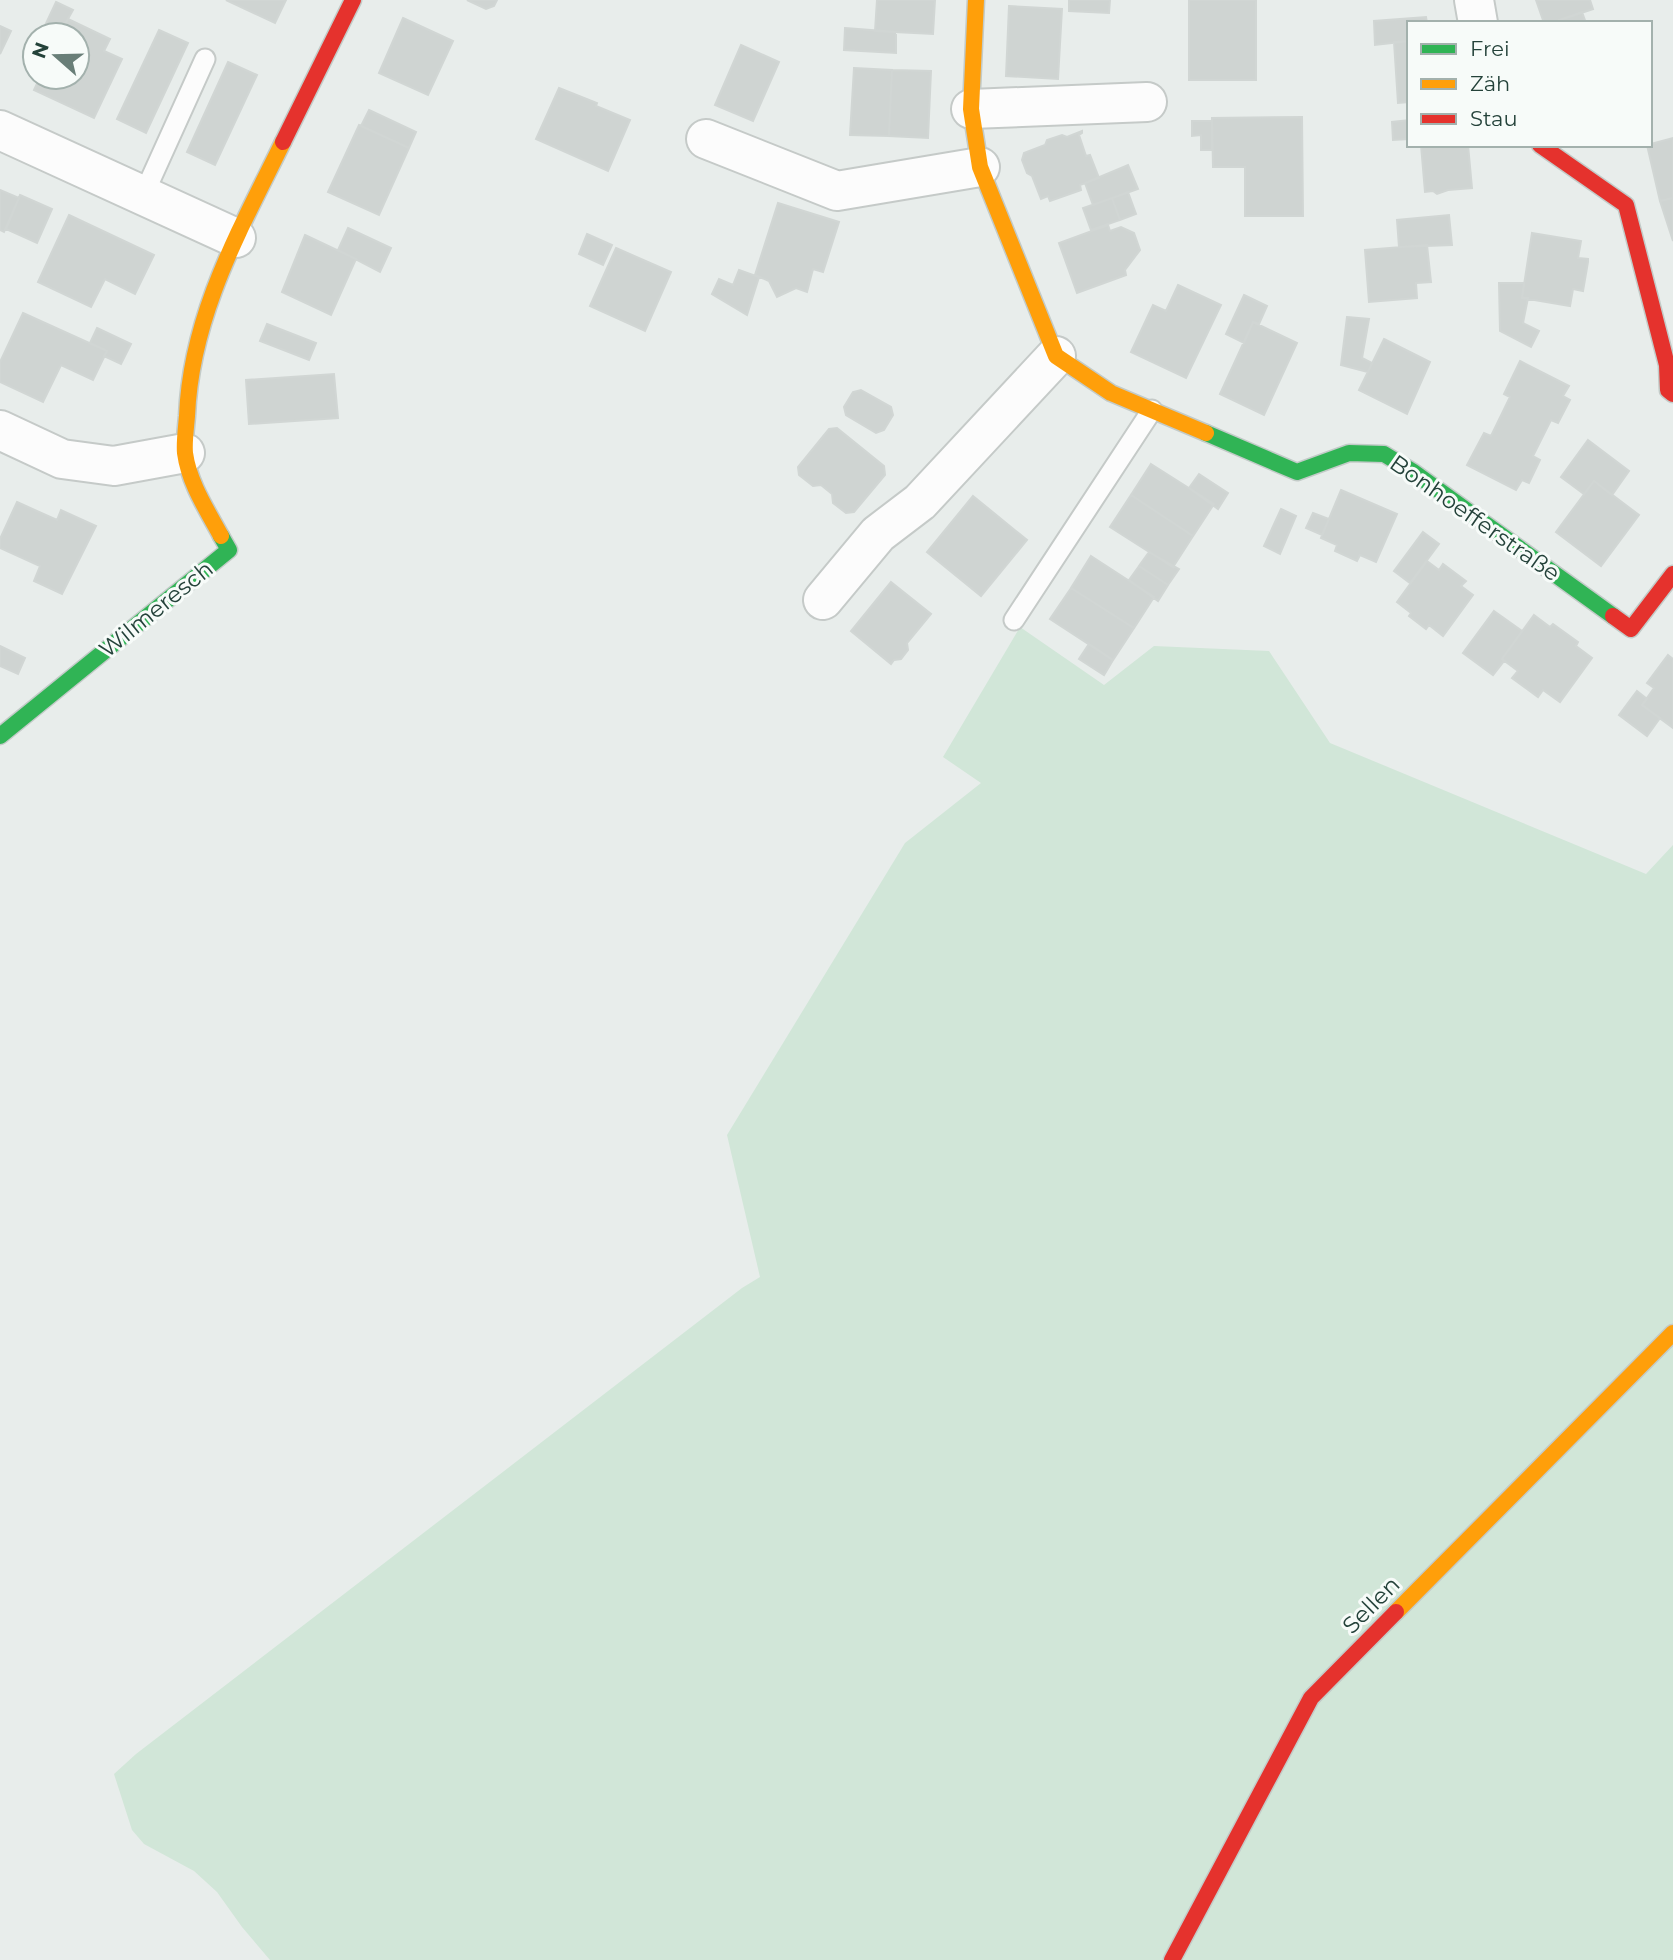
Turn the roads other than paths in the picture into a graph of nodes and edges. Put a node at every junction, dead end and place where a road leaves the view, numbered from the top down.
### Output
1 (352, 0) edge
2 (976, 0) edge
3 (1474, 0) edge
4 (1478, 21) edge
5 (205, 59) dead end
6 (1147, 102) dead end
7 (971, 109) junction
8 (0, 130) edge
9 (706, 139) dead end
10 (1543, 147) edge
11 (980, 167) junction
12 (143, 196) junction
13 (236, 238) junction
14 (1056, 356) junction
15 (1673, 394) edge
16 (1152, 410) junction
17 (0, 430) edge
18 (185, 453) junction
19 (1673, 574) edge
20 (823, 600) dead end
21 (1014, 620) dead end
22 (0, 736) edge
23 (1673, 1333) edge
24 (1172, 1960) edge

1 - 13 street, Wilmeresch
2 - 7 street
3 - 4 street
5 - 12 lane
6 - 7 street
7 - 11 street
8 - 12 street
9 - 11 street
10 - 15 street
11 - 14 street
12 - 13 street
13 - 18 street, Wilmeresch
14 - 16 street, Bonhoefferstraße
14 - 20 street
16 - 19 street, Bonhoefferstraße
16 - 21 lane
17 - 18 street
18 - 22 street, Wilmeresch
23 - 24 street, Sellen

